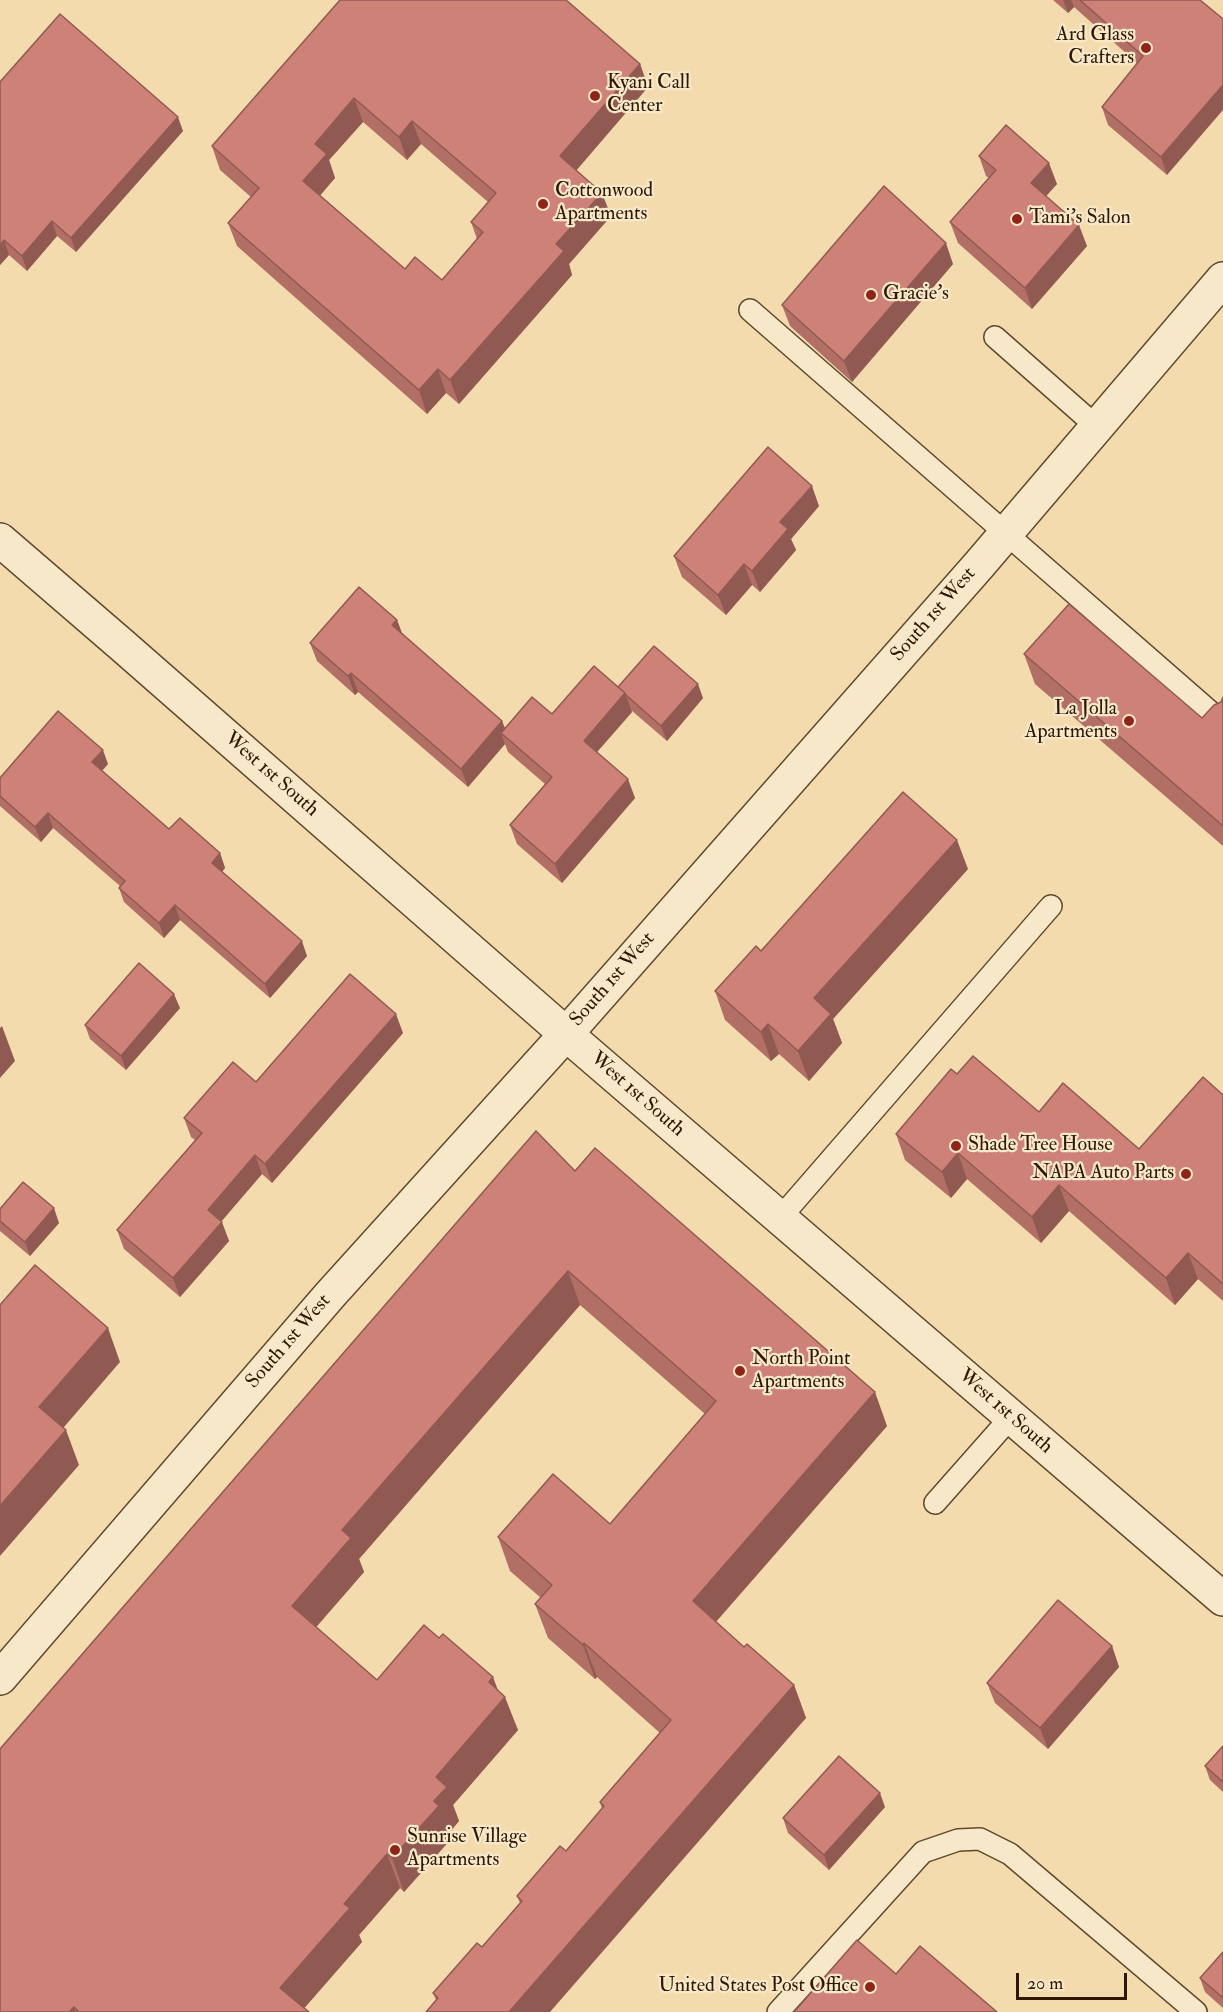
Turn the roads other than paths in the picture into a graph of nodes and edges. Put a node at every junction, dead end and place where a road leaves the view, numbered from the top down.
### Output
1 (1223, 279) edge
2 (750, 310) dead end
3 (995, 337) dead end
4 (1097, 427) junction
5 (1006, 533) junction
6 (0, 540) edge
7 (1223, 723) edge
8 (1051, 906) dead end
9 (566, 1034) junction
10 (780, 1218) junction
11 (1011, 1417) junction
12 (935, 1503) dead end
13 (1223, 1599) edge
14 (0, 1678) edge
15 (778, 2012) edge
16 (1196, 2012) edge

1 - 4 street, South 1st West
2 - 5 lane
3 - 4 lane
4 - 5 street, South 1st West
5 - 7 lane
5 - 9 street, South 1st West
6 - 9 street, West 1st South
8 - 10 lane
9 - 10 street, West 1st South
9 - 14 street, South 1st West
10 - 11 street, West 1st South
11 - 12 lane
11 - 13 street, West 1st South
15 - 16 lane

